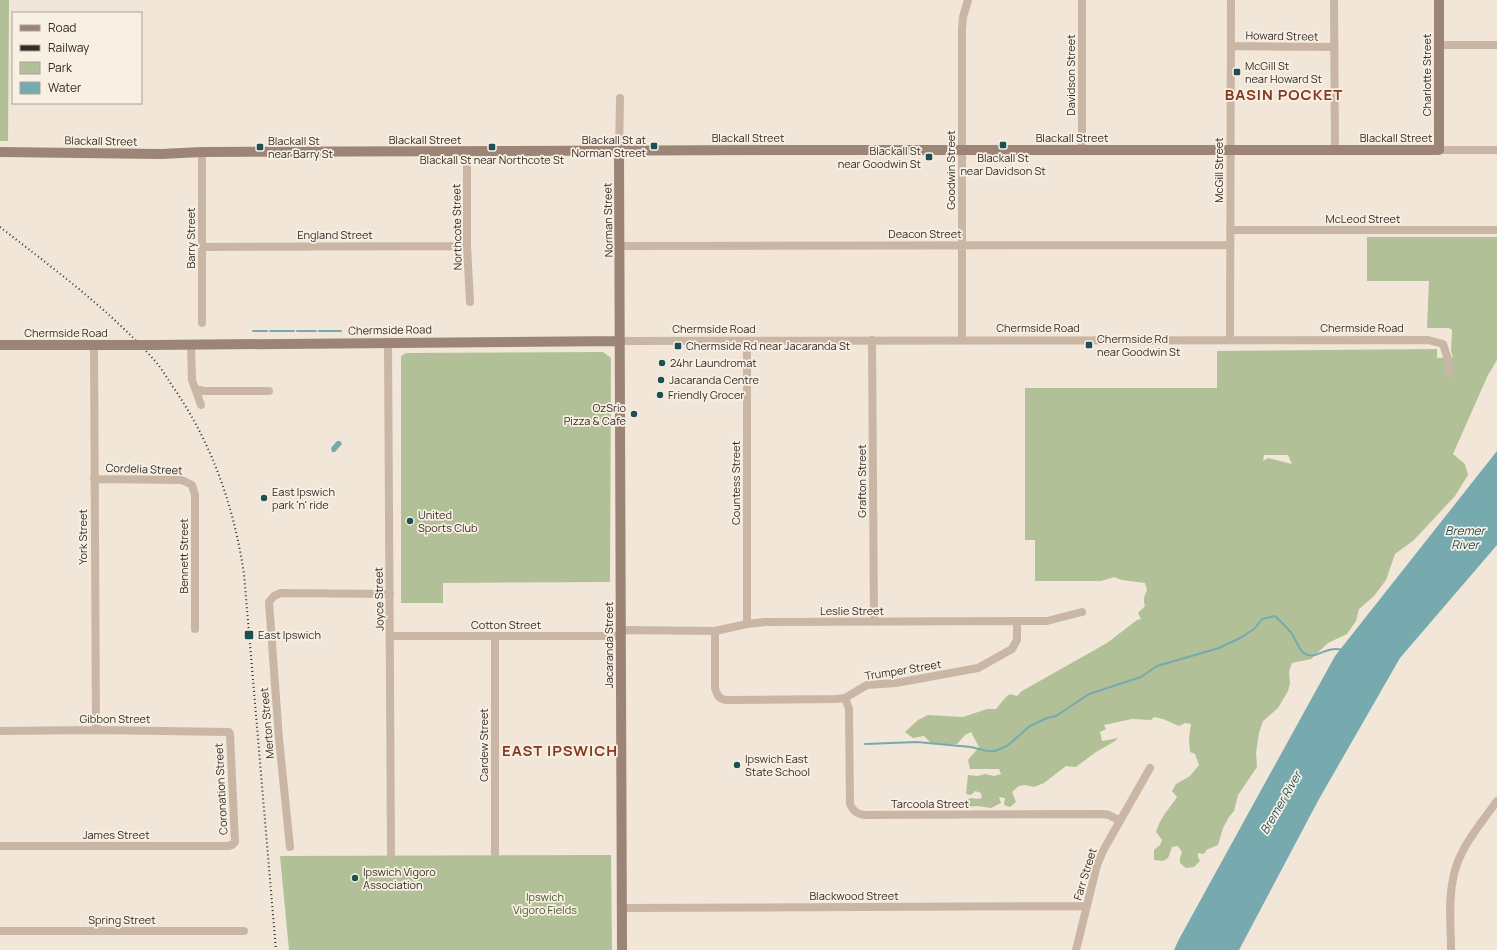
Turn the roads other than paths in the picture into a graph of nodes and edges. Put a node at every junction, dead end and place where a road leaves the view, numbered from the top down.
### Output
1 (968, 0) edge
2 (1082, 0) edge
3 (1231, 0) edge
4 (1334, 0) edge
5 (1439, 0) edge
6 (1439, 45) junction
7 (1497, 45) edge
8 (1231, 46) junction
9 (1334, 47) junction
10 (620, 98) dead end
11 (962, 150) junction
12 (1082, 150) junction
13 (1230, 150) junction
14 (1335, 150) junction
15 (1439, 150) junction
16 (1497, 150) edge
17 (619, 151) junction
18 (0, 152) edge
19 (202, 152) junction
20 (468, 152) junction
21 (1230, 230) junction
22 (1497, 230) edge
23 (961, 245) junction
24 (1230, 245) junction
25 (467, 246) junction
26 (620, 246) junction
27 (202, 247) junction
28 (470, 302) dead end
29 (202, 323) dead end
30 (872, 340) junction
31 (962, 340) junction
32 (1230, 340) junction
33 (620, 341) junction
34 (747, 341) junction
35 (388, 342) junction
36 (0, 345) edge
37 (94, 345) junction
38 (191, 345) junction
39 (1449, 374) dead end
40 (196, 389) junction
41 (269, 391) dead end
42 (201, 405) dead end
43 (94, 479) junction
44 (192, 485) joint
45 (390, 594) junction
46 (1082, 612) dead end
47 (874, 622) junction
48 (1017, 622) junction
49 (747, 624) junction
50 (195, 629) dead end
51 (715, 631) junction
52 (621, 633) junction
53 (390, 636) junction
54 (495, 636) junction
55 (845, 698) junction
56 (96, 730) junction
57 (0, 731) edge
58 (229, 732) joint
59 (1150, 768) dead end
60 (1497, 801) edge
61 (1120, 821) junction
62 (232, 845) joint
63 (0, 846) edge
64 (290, 847) dead end
65 (495, 853) dead end
66 (391, 855) dead end
67 (1087, 906) junction
68 (622, 908) junction
69 (0, 931) edge
70 (244, 931) dead end
71 (622, 950) edge
72 (1076, 950) edge
73 (1451, 950) edge

1 - 11 street, Goodwin Street
2 - 12 street, Davidson Street
3 - 8 street, McGill Street
4 - 9 street
5 - 6 street, Charlotte Street
6 - 7 street
6 - 15 street, Charlotte Street
8 - 9 street, Howard Street
8 - 13 street, McGill Street
9 - 14 street
10 - 17 street, Norman Street
11 - 12 street, Blackall Street
11 - 17 street, Blackall Street
11 - 23 street, Goodwin Street
12 - 13 street, Blackall Street
13 - 14 street, Blackall Street
13 - 21 street, McGill Street
14 - 15 street, Blackall Street
15 - 16 street, Blackall Street
17 - 20 street, Blackall Street
17 - 26 street, Norman Street
18 - 19 street, Blackall Street
19 - 20 street, Blackall Street
19 - 27 street, Barry Street
20 - 25 street, Northcote Street
21 - 22 street, McLeod Street
21 - 24 street, McGill Street
23 - 24 street, Deacon Street
23 - 26 street, Deacon Street
23 - 31 street, Goodwin Street
24 - 32 street, McGill Street
25 - 27 street, England Street
25 - 28 street, Northcote Street
26 - 33 street, Norman Street
27 - 29 street, Barry Street
30 - 31 street, Chermside Road
30 - 34 street, Chermside Road
30 - 47 street, Grafton Street
31 - 32 street, Chermside Road
32 - 39 street, Chermside Road
33 - 34 street, Chermside Road
33 - 35 street, Chermside Road
33 - 52 street, Jacaranda Street
34 - 49 street, Countess Street
35 - 38 street, Chermside Road
35 - 45 street, Joyce Street
36 - 37 street, Chermside Road
37 - 38 street, Chermside Road, bridge
37 - 43 street, York Street
38 - 40 street
40 - 41 street
40 - 42 street
43 - 44 street, Cordelia Street
43 - 56 street, York Street
44 - 50 street, Bennett Street
45 - 53 street, Joyce Street
45 - 64 street, Merton Street
46 - 48 street, Leslie Street
47 - 48 street, Leslie Street
47 - 49 street, Leslie Street
48 - 55 street, Trumper Street
49 - 51 street, Leslie Street
51 - 52 street, Leslie Street
51 - 55 street, Trumper Street
52 - 54 street, Cotton Street
52 - 68 street, Jacaranda Street
53 - 54 street, Cotton Street
53 - 66 street, Joyce Street
54 - 65 street, Cardew Street
55 - 61 street, Tarcoola Street
56 - 57 street, Gibbon Street
56 - 58 street, Gibbon Street
58 - 62 street, Coronation Street
59 - 61 street, Farr Street
60 - 73 street
61 - 67 street, Farr Street
62 - 63 street, James Street
67 - 68 street, Blackwood Street
67 - 72 street, Farr Street
68 - 71 street, Jacaranda Street
69 - 70 street, Spring Street

